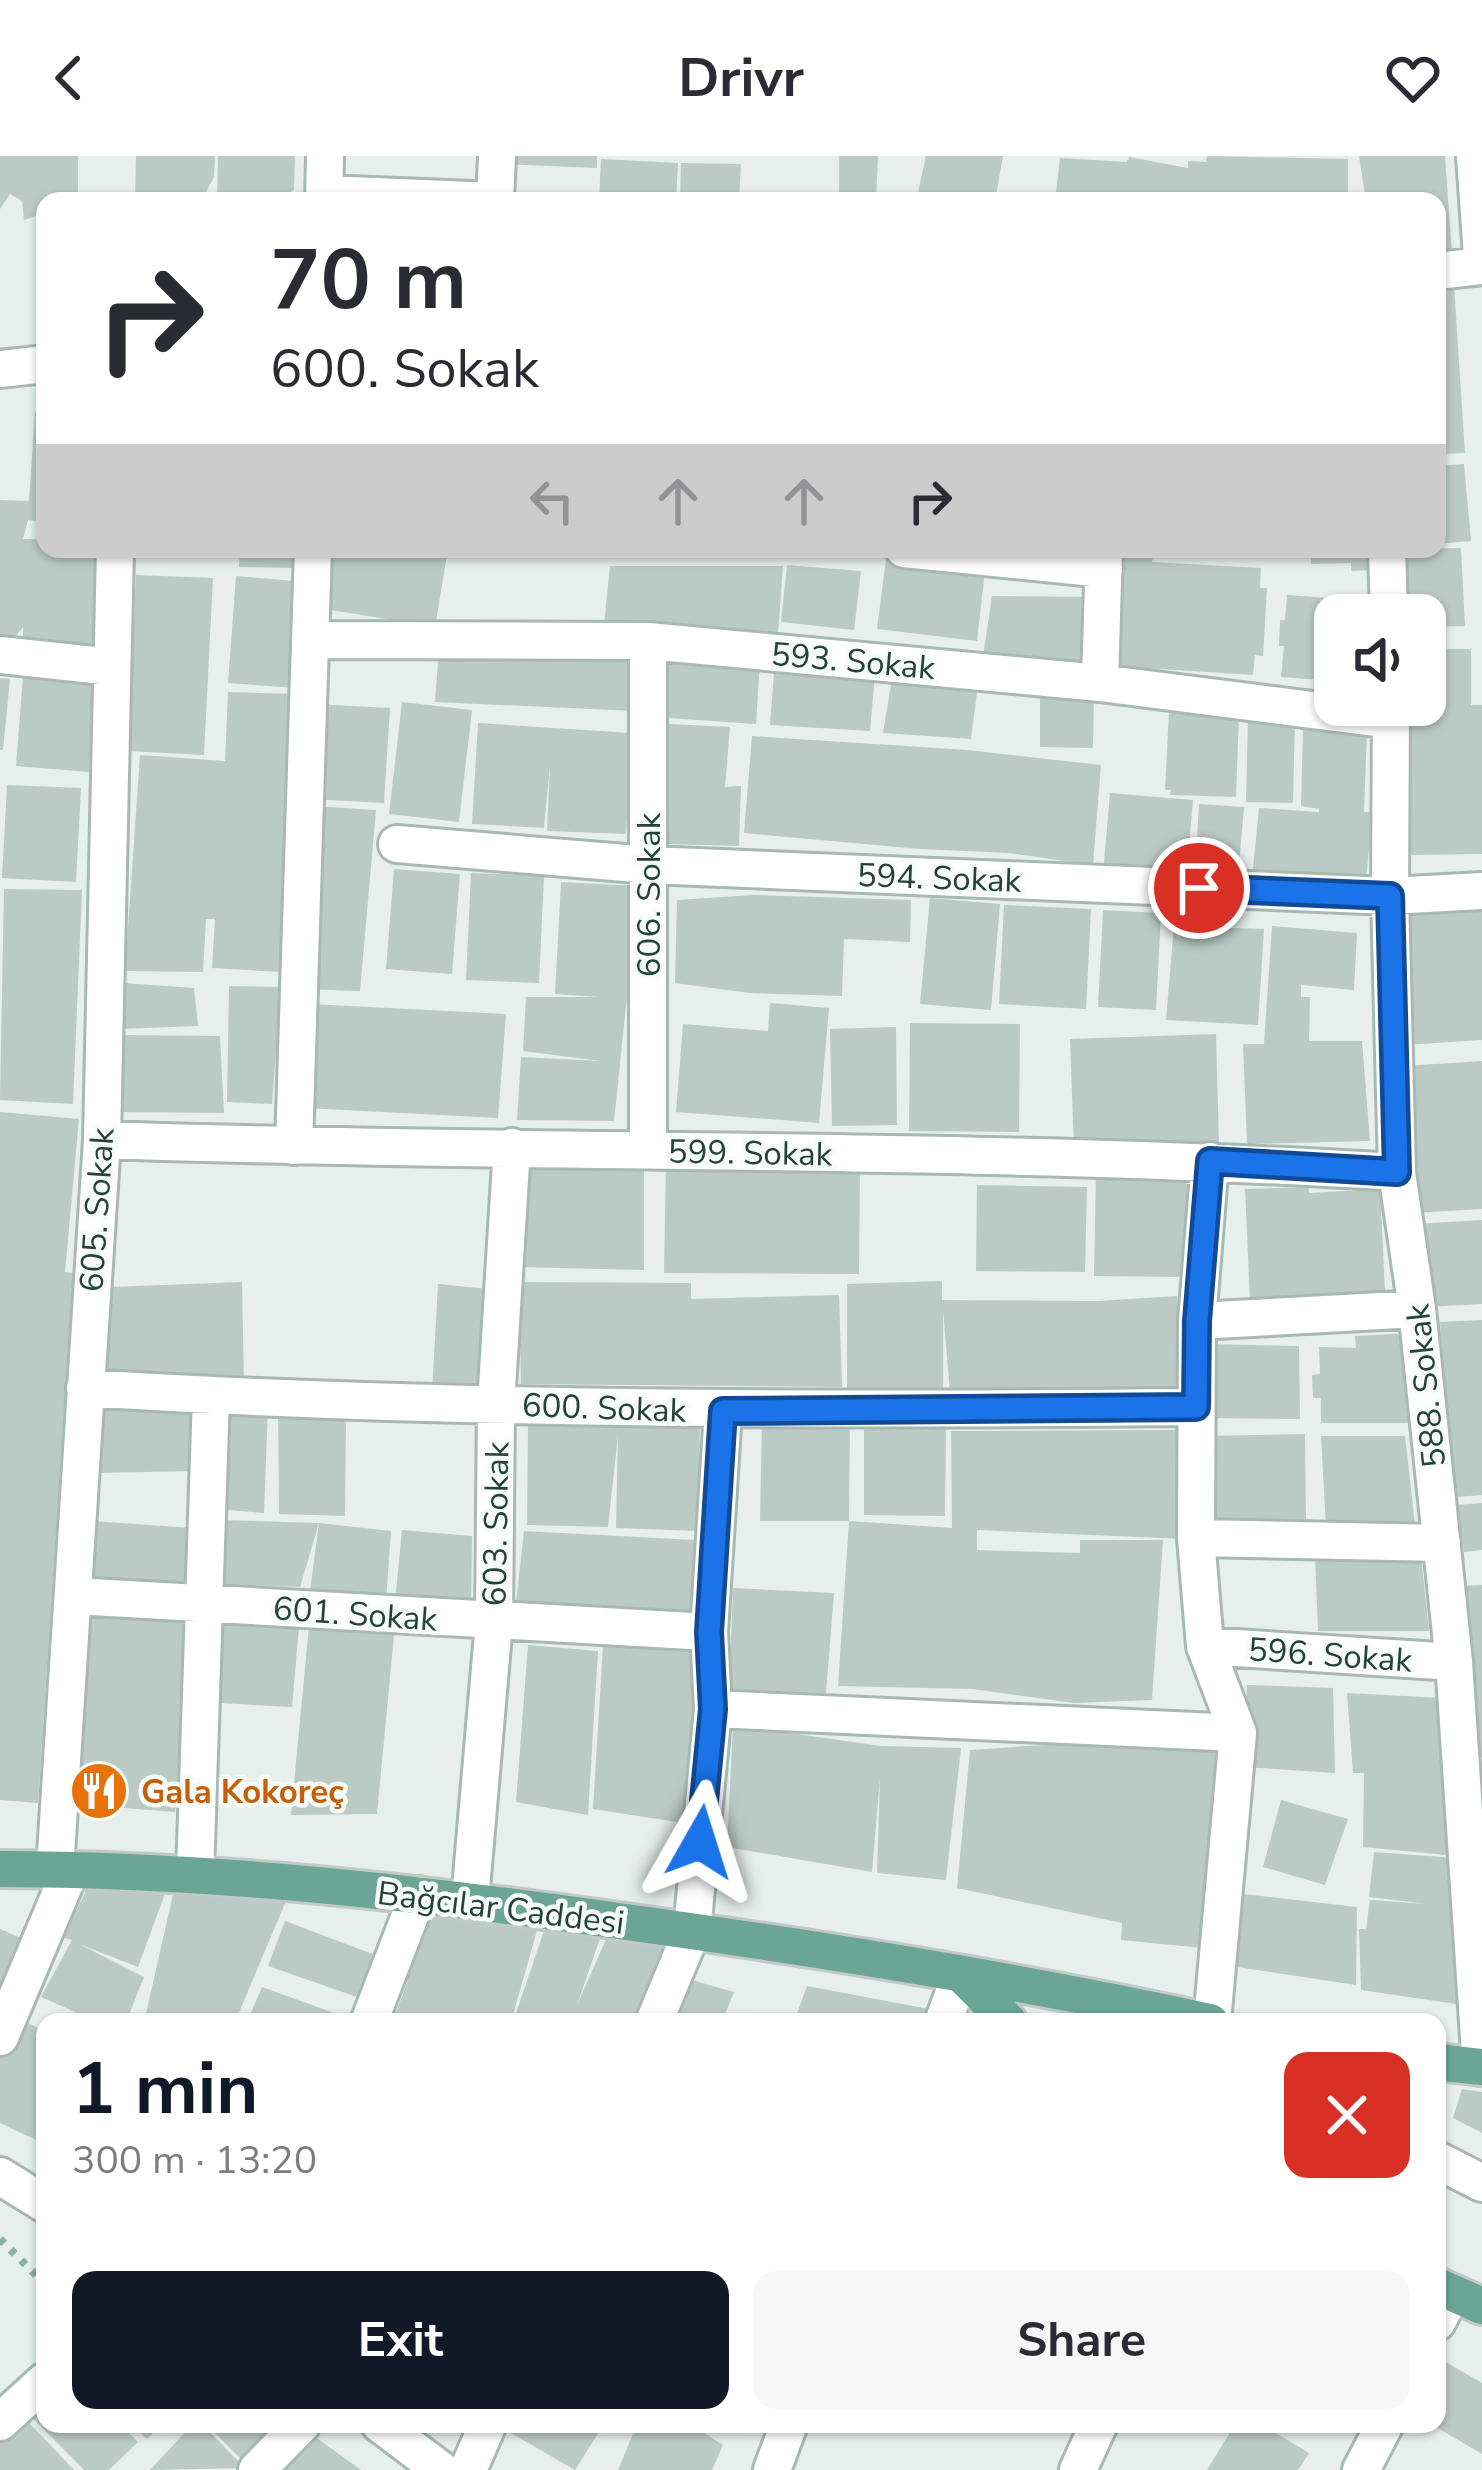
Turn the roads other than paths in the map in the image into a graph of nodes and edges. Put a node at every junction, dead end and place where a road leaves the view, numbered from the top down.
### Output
1 (325, 156) edge
2 (496, 156) edge
3 (1478, 165) edge
4 (324, 192) edge
5 (495, 192) edge
6 (1482, 256) edge
7 (1482, 266) edge
8 (1446, 271) edge
9 (36, 365) edge
10 (0, 369) edge
11 (115, 558) edge
12 (313, 558) edge
13 (1387, 558) edge
14 (1104, 559) edge
15 (1388, 594) edge
16 (312, 640) junction
17 (648, 641) junction
18 (0, 655) edge
19 (112, 667) junction
20 (1100, 683) junction
21 (1314, 704) edge
22 (1391, 726) edge
23 (397, 844) dead end
24 (649, 865) junction
25 (1482, 891) edge
26 (1390, 896) junction
27 (102, 1140) junction
28 (294, 1146) junction
29 (512, 1147) junction
30 (647, 1150) junction
31 (1210, 1161) junction
32 (1397, 1172) junction
33 (1417, 1309) junction
34 (1197, 1321) junction
35 (85, 1388) junction
36 (211, 1396) junction
37 (496, 1404) junction
38 (1196, 1407) junction
39 (723, 1411) junction
40 (1196, 1538) junction
41 (1442, 1543) junction
42 (74, 1596) junction
43 (206, 1603) junction
44 (494, 1622) junction
45 (709, 1632) junction
46 (1205, 1646) junction
47 (1454, 1662) junction
48 (713, 1709) junction
49 (1238, 1733) junction
50 (0, 1869) edge
51 (63, 1870) junction
52 (195, 1874) junction
53 (418, 1895) junction
54 (470, 1900) junction
55 (692, 1931) junction
56 (961, 1974) junction
57 (1092, 2011) edge
58 (372, 2013) edge
59 (658, 2013) edge
60 (946, 2013) edge
61 (1000, 2013) edge
62 (1212, 2013) edge
63 (0, 2037) edge
64 (1446, 2063) edge
65 (1482, 2067) edge
66 (1446, 2165) edge
67 (0, 2176) edge
68 (1482, 2183) edge
69 (36, 2198) edge
70 (36, 2389) edge
71 (0, 2422) edge
72 (293, 2433) edge
73 (392, 2433) edge
74 (484, 2433) edge
75 (786, 2433) edge
76 (1095, 2433) edge
77 (1380, 2433) edge
78 (256, 2470) edge
79 (441, 2470) edge
80 (468, 2470) edge
81 (772, 2470) edge
82 (1078, 2470) edge
83 (1361, 2470) edge

1 - 4 street
2 - 5 street
3 - 6 street
7 - 8 street
9 - 10 street
11 - 19 street, 605. Sokak
12 - 16 street
13 - 15 street
14 - 20 street
16 - 17 street, 593. Sokak
16 - 28 street
17 - 20 street, 593. Sokak
17 - 24 street, 606. Sokak
18 - 19 street
19 - 27 street, 605. Sokak
20 - 21 street, 593. Sokak
22 - 26 street, 588. Sokak
23 - 24 street, 594. Sokak
24 - 26 street, 594. Sokak
24 - 30 street, 606. Sokak
25 - 26 street, 594. Sokak
26 - 32 street, 588. Sokak
27 - 28 street, 599. Sokak
27 - 35 street, 605. Sokak
28 - 29 street, 599. Sokak
29 - 30 street, 599. Sokak
29 - 37 street, 603. Sokak
30 - 31 street, 599. Sokak
31 - 32 street, 599. Sokak
31 - 34 street
32 - 33 street, 588. Sokak
33 - 34 street
33 - 41 street, 588. Sokak
34 - 38 street
35 - 36 street, 600. Sokak
35 - 42 street, 605. Sokak
36 - 37 street, 600. Sokak
36 - 43 street
37 - 39 street, 600. Sokak
37 - 44 street, 603. Sokak
38 - 39 street, 600. Sokak
38 - 40 street
39 - 45 street
40 - 41 street
40 - 46 street
41 - 47 street, 588. Sokak
42 - 43 street, 601. Sokak
42 - 51 street, 605. Sokak
43 - 44 street, 601. Sokak
43 - 52 street
44 - 45 street, 601. Sokak
44 - 54 street, 603. Sokak
45 - 48 street
46 - 47 street, 596. Sokak
46 - 49 street
47 - 65 street, 588. Sokak
48 - 49 street
48 - 55 street
49 - 62 street
50 - 51 main road, Bağcılar Caddesi
51 - 52 main road, Bağcılar Caddesi
51 - 63 street, 605. Sokak
52 - 53 main road, Bağcılar Caddesi
53 - 54 main road, Bağcılar Caddesi
53 - 58 street
54 - 55 main road, Bağcılar Caddesi
55 - 56 main road, Bağcılar Caddesi
55 - 59 street
56 - 57 main road, Bağcılar Caddesi
56 - 60 street
56 - 61 main road
64 - 65 main road
66 - 68 street
67 - 69 street
70 - 71 street
72 - 78 street
73 - 79 street
74 - 80 street
75 - 81 street
76 - 82 street
77 - 83 street

